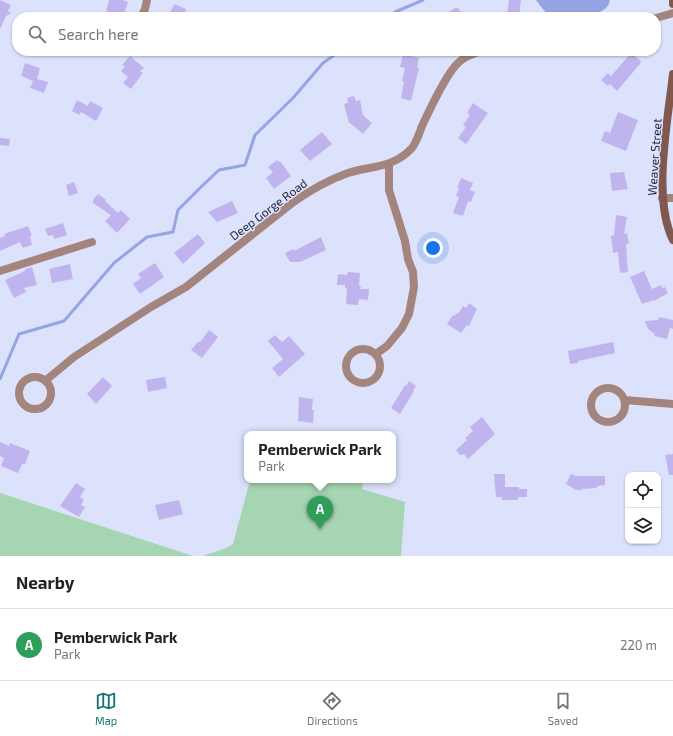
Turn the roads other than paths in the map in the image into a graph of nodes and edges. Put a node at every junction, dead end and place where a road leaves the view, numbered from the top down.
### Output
1 (147, 0) edge
2 (672, 0) edge
3 (673, 4) edge
4 (144, 12) edge
5 (673, 13) edge
6 (661, 17) edge
7 (472, 56) edge
8 (673, 74) edge
9 (389, 164) junction
10 (662, 198) junction
11 (673, 198) edge
12 (673, 240) edge
13 (92, 242) dead end
14 (0, 271) edge
15 (376, 354) junction
16 (45, 381) dead end
17 (625, 400) junction
18 (673, 404) edge

1 - 4 street
2 - 3 street
5 - 6 street
7 - 9 street, Deep Gorge Road
8 - 10 street, Weaver Street
9 - 15 street
9 - 16 street, Deep Gorge Road
10 - 11 street
10 - 12 street, Weaver Street
13 - 14 street
15 - 15 street
17 - 17 street
17 - 18 street

